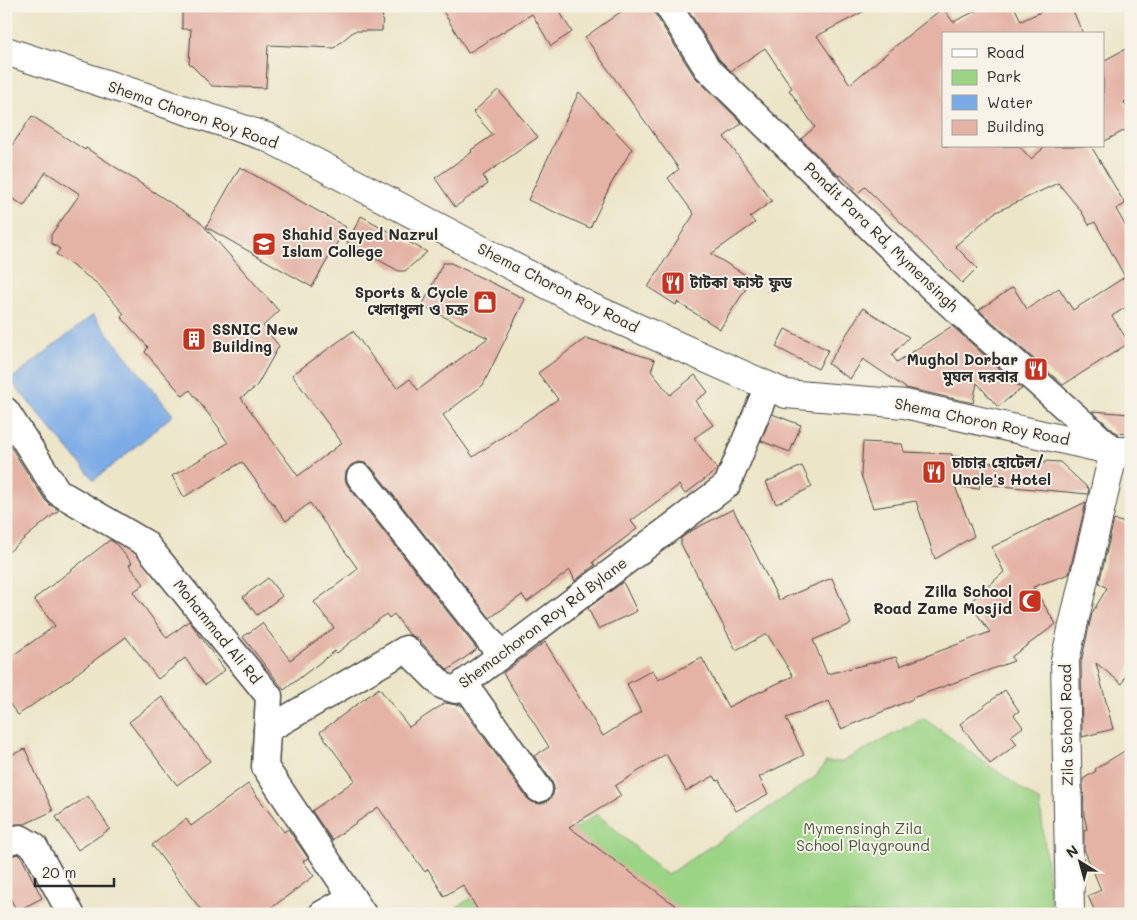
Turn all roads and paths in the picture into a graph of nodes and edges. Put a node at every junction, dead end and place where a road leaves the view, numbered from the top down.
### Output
1 (668, 6) edge
2 (7, 53) edge
3 (768, 386) junction
4 (6, 412) edge
5 (1122, 451) edge
6 (360, 477) dead end
7 (501, 655) junction
8 (464, 683) junction
9 (267, 730) junction
10 (539, 788) dead end
11 (6, 842) edge
12 (358, 905) edge
13 (71, 914) edge
14 (322, 914) edge
15 (1070, 914) edge

1 - 5 street, Pondit Para Rd, Mymensingh
2 - 3 main road, Shema Choron Roy Road
3 - 5 main road, Shema Choron Roy Road
3 - 7 street, Shemachoron Roy Rd Bylane
4 - 9 street, Mohammad Ali Rd
5 - 15 main road, Zila School Road
6 - 7 street
7 - 8 street, Shemachoron Roy Rd Bylane
8 - 9 street, Shemachoron Roy Rd Bylane
8 - 10 street
9 - 12 street, Mohammad Ali Rd
11 - 13 street
12 - 14 street, Mohammad Ali Rd

